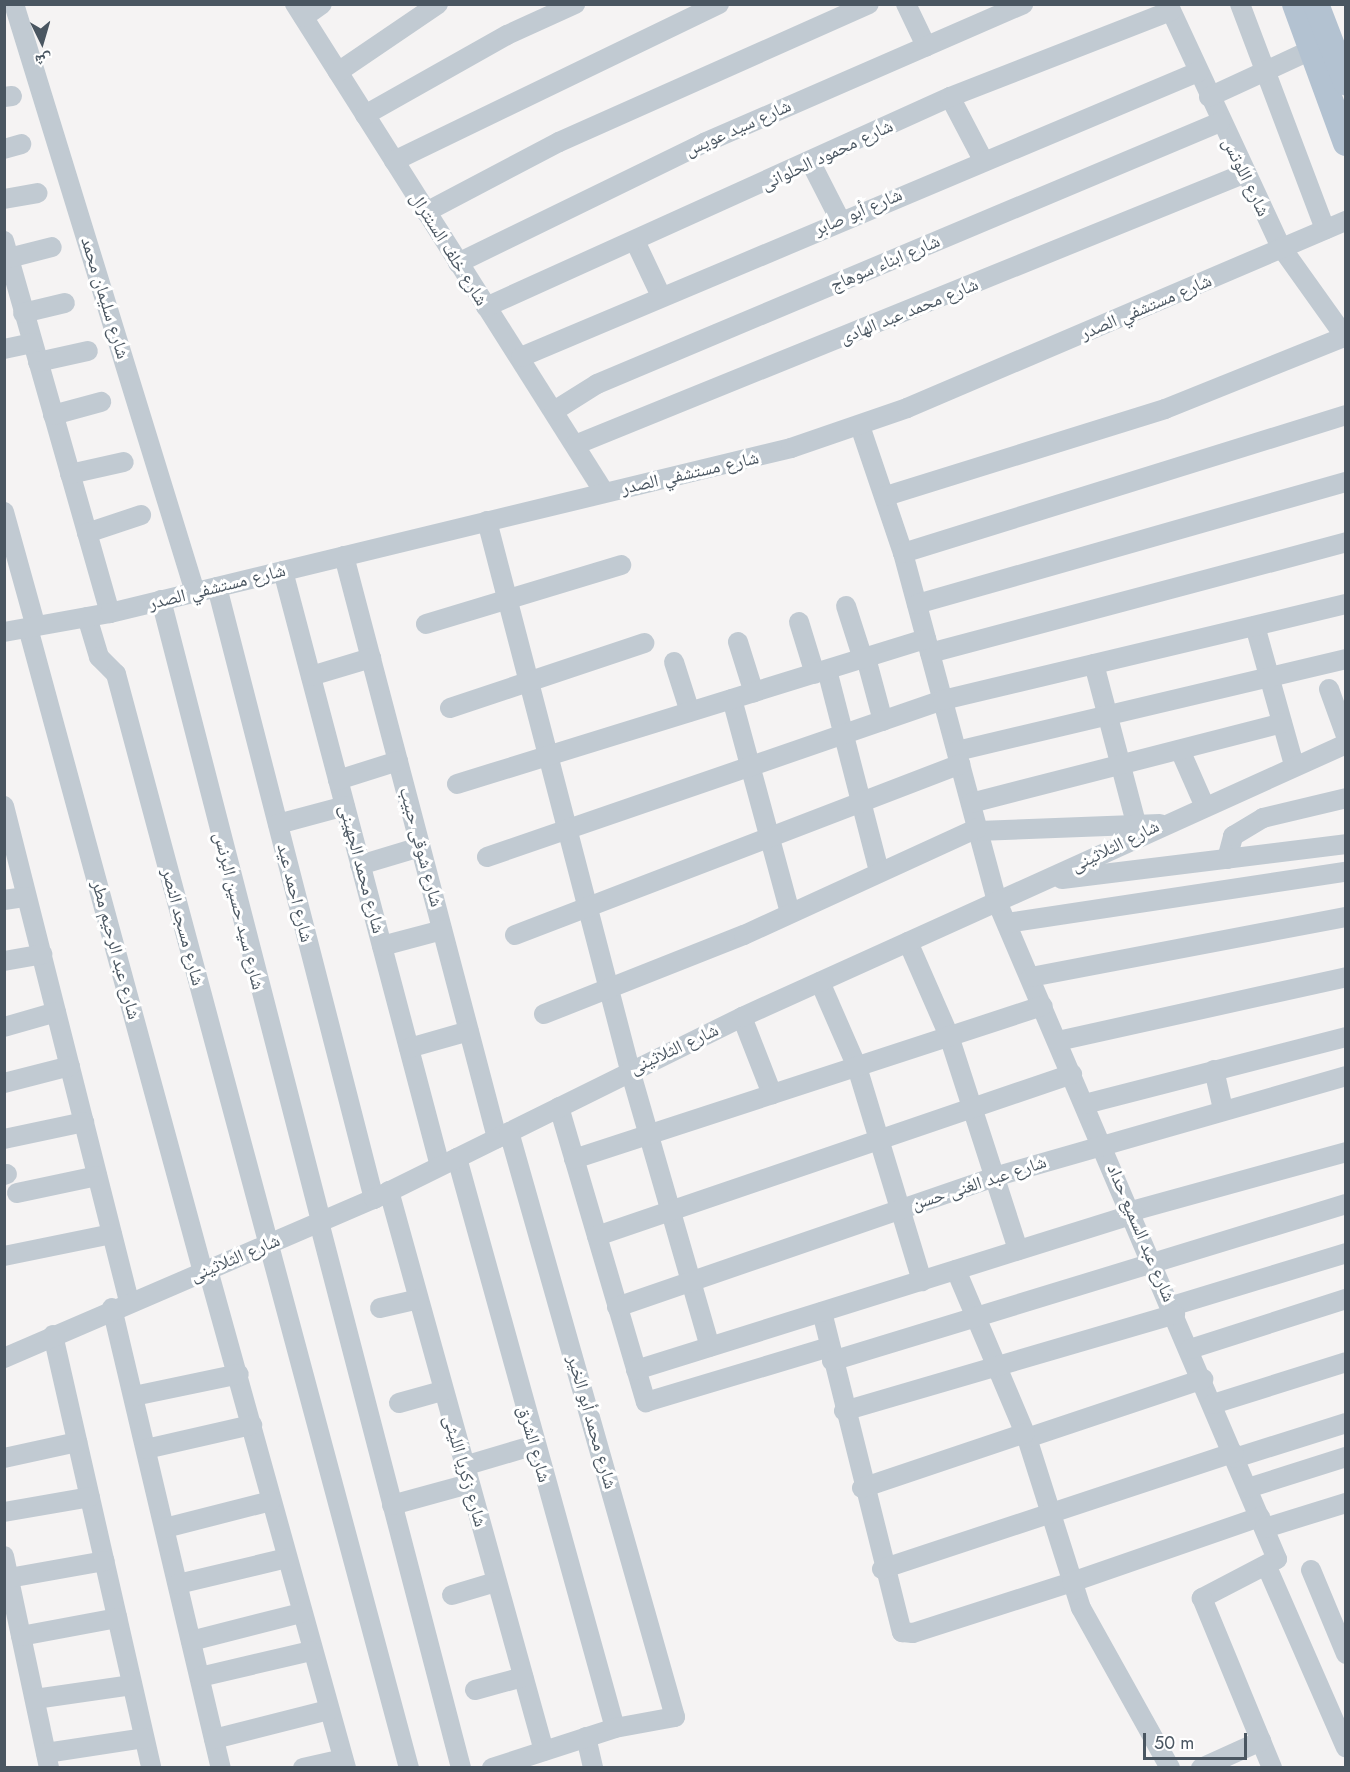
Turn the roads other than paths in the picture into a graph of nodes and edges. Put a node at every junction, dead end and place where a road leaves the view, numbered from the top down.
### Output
1 (14, 4) edge
2 (322, 4) edge
3 (438, 4) edge
4 (575, 4) edge
5 (718, 4) edge
6 (869, 4) edge
7 (906, 4) edge
8 (1023, 4) edge
9 (1240, 4) edge
10 (1295, 4) edge
11 (1316, 4) edge
12 (1170, 8) edge
13 (300, 11) edge
14 (1328, 38) edge
15 (926, 46) junction
16 (1265, 71) junction
17 (338, 72) junction
18 (1198, 72) junction
19 (1346, 82) edge
20 (950, 97) junction
21 (1209, 97) junction
22 (365, 115) junction
23 (1220, 122) junction
24 (1346, 143) edge
25 (982, 158) junction
26 (394, 161) junction
27 (811, 163) junction
28 (1243, 174) junction
29 (37, 193) dead end
30 (4, 199) edge
31 (426, 212) junction
32 (840, 220) junction
33 (1346, 220) edge
34 (1324, 229) junction
35 (635, 241) junction
36 (52, 247) dead end
37 (1281, 247) junction
38 (7, 249) edge
39 (458, 263) junction
40 (661, 296) junction
41 (65, 303) dead end
42 (486, 308) junction
43 (23, 313) junction
44 (1345, 338) edge
45 (32, 343) junction
46 (4, 349) edge
47 (88, 351) dead end
48 (521, 357) junction
49 (38, 362) junction
50 (100, 402) dead end
51 (554, 411) junction
52 (53, 415) junction
53 (1346, 415) edge
54 (860, 426) junction
55 (575, 445) junction
56 (124, 462) dead end
57 (69, 474) junction
58 (1346, 482) edge
59 (604, 492) junction
60 (886, 496) junction
61 (4, 512) edge
62 (141, 515) dead end
63 (487, 521) junction
64 (87, 533) junction
65 (1346, 542) edge
66 (903, 553) junction
67 (344, 556) junction
68 (621, 565) dead end
69 (283, 571) junction
70 (217, 587) junction
71 (195, 592) junction
72 (508, 599) junction
73 (161, 600) junction
74 (917, 604) junction
75 (1346, 604) edge
76 (846, 606) dead end
77 (110, 613) junction
78 (87, 617) junction
79 (800, 622) dead end
80 (426, 624) dead end
81 (1255, 626) junction
82 (32, 628) junction
83 (4, 632) edge
84 (738, 642) dead end
85 (644, 643) dead end
86 (928, 646) junction
87 (371, 658) junction
88 (864, 659) junction
89 (1346, 659) edge
90 (674, 662) dead end
91 (1094, 664) junction
92 (821, 672) junction
93 (311, 676) junction
94 (1269, 677) junction
95 (529, 680) junction
96 (1329, 689) dead end
97 (754, 693) junction
98 (732, 699) junction
99 (943, 700) junction
100 (450, 708) dead end
101 (690, 712) junction
102 (1107, 716) junction
103 (883, 721) junction
104 (1282, 723) junction
105 (843, 734) junction
106 (1346, 736) edge
107 (1346, 744) edge
108 (1180, 750) junction
109 (548, 756) junction
110 (958, 758) junction
111 (398, 761) junction
112 (1121, 765) junction
113 (1294, 765) junction
114 (751, 766) junction
115 (338, 780) junction
116 (457, 784) dead end
117 (1346, 798) edge
118 (861, 802) junction
119 (971, 803) junction
120 (4, 806) edge
121 (345, 806) junction
122 (1205, 807) junction
123 (278, 824) junction
124 (568, 830) junction
125 (978, 830) junction
126 (1134, 832) junction
127 (770, 840) junction
128 (9, 842) edge
129 (1346, 844) edge
130 (420, 847) junction
131 (487, 857) dead end
132 (1227, 859) junction
133 (360, 865) junction
134 (1141, 869) junction
135 (879, 871) junction
136 (1346, 873) edge
137 (1041, 881) junction
138 (26, 897) junction
139 (4, 900) edge
140 (998, 904) junction
141 (588, 909) junction
142 (789, 912) junction
143 (1346, 917) edge
144 (1007, 923) junction
145 (442, 930) junction
146 (514, 935) dead end
147 (909, 942) junction
148 (382, 946) junction
149 (42, 954) junction
150 (4, 961) edge
151 (1031, 977) junction
152 (1346, 977) edge
153 (820, 982) junction
154 (609, 989) junction
155 (1043, 1006) junction
156 (56, 1012) junction
157 (544, 1014) dead end
158 (742, 1017) junction
159 (4, 1027) edge
160 (469, 1031) junction
161 (949, 1036) junction
162 (1346, 1037) edge
163 (1058, 1041) junction
164 (409, 1048) junction
165 (70, 1066) junction
166 (856, 1067) junction
167 (630, 1070) junction
168 (1214, 1070) junction
169 (1072, 1074) junction
170 (1346, 1076) edge
171 (4, 1083) edge
172 (772, 1094) junction
173 (1085, 1104) junction
174 (559, 1107) junction
175 (971, 1107) junction
176 (1223, 1108) junction
177 (84, 1122) junction
178 (649, 1134) junction
179 (503, 1135) junction
180 (879, 1137) junction
181 (4, 1139) edge
182 (1103, 1143) junction
183 (1346, 1152) edge
184 (574, 1159) junction
185 (448, 1162) junction
186 (97, 1176) junction
187 (994, 1178) junction
188 (17, 1193) dead end
189 (381, 1195) junction
190 (1346, 1204) edge
191 (670, 1209) junction
192 (901, 1209) junction
193 (1133, 1213) junction
194 (320, 1222) junction
195 (112, 1234) junction
196 (597, 1236) junction
197 (266, 1245) junction
198 (1018, 1250) junction
199 (1346, 1254) edge
200 (4, 1256) edge
201 (1154, 1264) junction
202 (956, 1270) junction
203 (205, 1271) junction
204 (922, 1281) junction
205 (691, 1282) junction
206 (418, 1299) junction
207 (1346, 1299) edge
208 (121, 1305) junction
209 (617, 1307) junction
210 (380, 1308) dead end
211 (1174, 1310) junction
212 (822, 1312) junction
213 (975, 1316) junction
214 (53, 1335) junction
215 (710, 1347) junction
216 (1190, 1349) junction
217 (831, 1354) junction
218 (4, 1358) edge
219 (1346, 1362) edge
220 (636, 1370) junction
221 (998, 1370) junction
222 (239, 1374) junction
223 (1203, 1379) junction
224 (442, 1391) junction
225 (134, 1396) junction
226 (399, 1403) dead end
227 (1213, 1404) junction
228 (844, 1411) junction
229 (1346, 1423) edge
230 (252, 1425) junction
231 (1026, 1435) junction
232 (77, 1442) junction
233 (535, 1445) junction
234 (146, 1449) junction
235 (1234, 1455) junction
236 (1346, 1457) edge
237 (4, 1458) edge
238 (466, 1475) junction
239 (862, 1488) junction
240 (1248, 1488) junction
241 (90, 1497) junction
242 (272, 1501) junction
243 (1346, 1503) edge
244 (392, 1505) junction
245 (4, 1512) edge
246 (1053, 1513) junction
247 (1262, 1522) junction
248 (165, 1528) junction
249 (4, 1556) edge
250 (286, 1558) junction
251 (104, 1561) junction
252 (1271, 1566) junction
253 (882, 1569) junction
254 (1311, 1570) dead end
255 (9, 1578) junction
256 (496, 1582) junction
257 (1072, 1582) junction
258 (178, 1584) junction
259 (452, 1595) dead end
260 (301, 1614) junction
261 (117, 1618) junction
262 (21, 1636) junction
263 (191, 1641) junction
264 (311, 1651) junction
265 (1346, 1654) edge
266 (200, 1677) junction
267 (523, 1677) junction
268 (132, 1685) junction
269 (475, 1690) dead end
270 (35, 1699) junction
271 (329, 1710) junction
272 (615, 1728) junction
273 (586, 1737) junction
274 (144, 1738) junction
275 (214, 1739) junction
276 (1261, 1740) junction
277 (1346, 1748) edge
278 (542, 1757) edge
279 (48, 1760) edge
280 (345, 1763) edge
281 (151, 1767) edge
282 (221, 1767) edge
283 (303, 1767) edge
284 (409, 1767) edge
285 (461, 1767) edge
286 (492, 1767) edge
287 (593, 1767) edge
288 (1170, 1767) edge
289 (1202, 1767) edge
290 (1272, 1767) edge

1 - 71 street, شارع سليمان محمد
2 - 13 street
3 - 17 street
4 - 22 street
5 - 26 street
6 - 31 street
7 - 15 street
8 - 15 street, شارع سيد عويس
9 - 16 street
10 - 14 main road
11 - 14 main road
12 - 18 street, شارع اللوتس
12 - 20 street, شارع محمود الحلوانى
13 - 17 street, شارع خلف السنترال
14 - 16 street
14 - 19 main road
14 - 24 main road
15 - 39 street, شارع سيد عويس
16 - 21 street
16 - 34 street
17 - 22 street, شارع خلف السنترال
18 - 21 street, شارع اللوتس
18 - 25 street, شارع أبو صابر
20 - 25 street
20 - 27 street, شارع محمود الحلوانى
21 - 23 street, شارع اللوتس
22 - 26 street, شارع خلف السنترال
23 - 28 street, شارع اللوتس
23 - 51 street, شارع ابناء سوهاج
25 - 32 street, شارع أبو صابر
26 - 31 street, شارع خلف السنترال
27 - 32 street
27 - 35 street, شارع محمود الحلوانى
28 - 37 street, شارع اللوتس
28 - 55 street, شارع محمد عبد الهادى
29 - 30 street
31 - 39 street, شارع خلف السنترال
32 - 40 street, شارع أبو صابر
33 - 34 street, شارع مستشفي الصدر
34 - 37 street, شارع مستشفي الصدر
35 - 40 street
35 - 42 street, شارع محمود الحلوانى
36 - 38 street
37 - 44 street, شارع اللوتس
37 - 54 street, شارع مستشفي الصدر
38 - 43 street
39 - 42 street, شارع خلف السنترال
40 - 48 street, شارع أبو صابر
41 - 43 street
42 - 48 street, شارع خلف السنترال
43 - 45 street
44 - 60 street
45 - 46 street
45 - 49 street
47 - 49 street
48 - 51 street, شارع خلف السنترال
49 - 52 street
50 - 52 street
51 - 55 street, شارع خلف السنترال
52 - 57 street
53 - 66 street
54 - 59 street, شارع مستشفي الصدر
54 - 60 street, شارع عبد السميع حداد
55 - 59 street, شارع خلف السنترال
56 - 57 street
57 - 64 street
58 - 74 street
59 - 63 street, شارع مستشفي الصدر
60 - 66 street, شارع عبد السميع حداد
61 - 82 street, شارع عبد الرحيم مطر
62 - 64 street
63 - 67 street, شارع مستشفي الصدر
63 - 72 street
64 - 77 street
65 - 86 street
66 - 74 street, شارع عبد السميع حداد
67 - 69 street, شارع مستشفي الصدر
67 - 87 street, شارع شوقى حبيب
68 - 72 street
69 - 70 street, شارع مستشفي الصدر
69 - 93 street, شارع محمد الجهينى
70 - 71 street, شارع مستشفي الصدر
70 - 123 street, شارع احمد عيد
71 - 73 street, شارع مستشفي الصدر
72 - 80 street
72 - 95 street
73 - 77 street, شارع مستشفي الصدر
73 - 194 street, شارع سيد حسين البرنس
74 - 86 street, شارع عبد السميع حداد
75 - 81 street
76 - 88 street
77 - 78 street, شارع مستشفي الصدر
78 - 82 street, شارع مستشفي الصدر
78 - 197 street, شارع مسجد النصر
79 - 92 street
81 - 91 street
81 - 94 street
82 - 83 street, شارع مستشفي الصدر
82 - 203 street, شارع عبد الرحيم مطر
84 - 97 street
85 - 95 street
86 - 88 street
86 - 99 street, شارع عبد السميع حداد
87 - 93 street
87 - 111 street, شارع شوقى حبيب
88 - 92 street
88 - 103 street
89 - 94 street
90 - 101 street
91 - 99 street
91 - 102 street
92 - 97 street
92 - 105 street
93 - 115 street, شارع محمد الجهينى
94 - 102 street
94 - 104 street
95 - 100 street
95 - 109 street
96 - 106 street
97 - 98 street
98 - 101 street
98 - 114 street
99 - 103 street
99 - 110 street, شارع عبد السميع حداد
101 - 109 street
102 - 110 street
102 - 112 street
103 - 105 street
104 - 108 street
104 - 113 street
105 - 114 street
105 - 118 street
107 - 113 street, شارع الثلاثينى
108 - 112 street
108 - 122 street
109 - 116 street
109 - 124 street
110 - 118 street
110 - 119 street, شارع عبد السميع حداد
111 - 115 street
111 - 130 street, شارع شوقى حبيب
112 - 119 street
112 - 126 street
113 - 122 street, شارع الثلاثينى
114 - 124 street
114 - 127 street
115 - 121 street, شارع محمد الجهينى
117 - 132 street
118 - 127 street
118 - 135 street
119 - 125 street, شارع عبد السميع حداد
120 - 128 street
121 - 123 street
121 - 133 street, شارع محمد الجهينى
122 - 126 street, شارع الثلاثينى
123 - 189 street, شارع احمد عيد
124 - 131 street
124 - 141 street
125 - 126 street
125 - 135 street
125 - 140 street, شارع عبد السميع حداد
126 - 134 street
126 - 137 street, شارع الثلاثينى
127 - 141 street
127 - 142 street
128 - 138 street
129 - 132 street
130 - 133 street
130 - 145 street, شارع شوقى حبيب
132 - 134 street
133 - 148 street, شارع محمد الجهينى
134 - 137 street
135 - 142 street
136 - 144 street
137 - 140 street, شارع الثلاثينى
138 - 139 street
138 - 149 street
140 - 144 street, شارع عبد السميع حداد
140 - 147 street, شارع الثلاثينى
141 - 146 street
141 - 154 street
142 - 154 street
143 - 151 street
144 - 151 street, شارع عبد السميع حداد
145 - 148 street
145 - 160 street, شارع شوقى حبيب
147 - 153 street, شارع الثلاثينى
147 - 161 street
148 - 164 street, شارع محمد الجهينى
149 - 150 street
149 - 156 street
151 - 155 street, شارع عبد السميع حداد
152 - 163 street
153 - 158 street, شارع الثلاثينى
153 - 166 street
154 - 157 street
154 - 167 street
155 - 161 street
155 - 163 street, شارع عبد السميع حداد
156 - 159 street
156 - 165 street
158 - 167 street, شارع الثلاثينى
158 - 172 street
160 - 164 street
160 - 179 street, شارع شوقى حبيب
161 - 166 street
161 - 175 street
162 - 168 street
163 - 169 street, شارع عبد السميع حداد
164 - 185 street, شارع محمد الجهينى
165 - 171 street
165 - 177 street
166 - 172 street
166 - 180 street
167 - 174 street, شارع الثلاثينى
167 - 178 street
168 - 173 street
168 - 176 street
169 - 173 street, شارع عبد السميع حداد
169 - 175 street
170 - 176 street, شارع عبد الغنى حسن
172 - 178 street
173 - 182 street, شارع عبد السميع حداد
174 - 179 street, شارع الثلاثينى
174 - 184 street
175 - 180 street
175 - 187 street
176 - 182 street, شارع عبد الغنى حسن
177 - 181 street
177 - 186 street
178 - 184 street
178 - 191 street
179 - 185 street, شارع الثلاثينى
179 - 272 street, شارع محمد أبو الخير
180 - 191 street
180 - 192 street
182 - 187 street, شارع عبد الغنى حسن
182 - 193 street, شارع عبد السميع حداد
183 - 193 street
184 - 196 street
185 - 189 street, شارع الثلاثينى
185 - 233 street, شارع الشرق
186 - 188 street
186 - 195 street
187 - 192 street, شارع عبد الغنى حسن
187 - 198 street
189 - 194 street, شارع الثلاثينى
189 - 206 street, شارع زكريا الليثى
190 - 201 street
191 - 196 street
191 - 205 street
192 - 204 street
192 - 205 street, شارع عبد الغنى حسن
193 - 198 street
193 - 201 street, شارع عبد السميع حداد
194 - 197 street, شارع الثلاثينى
194 - 244 street, شارع سيد حسين البرنس
195 - 200 street
195 - 208 street
196 - 209 street
197 - 203 street, شارع الثلاثينى
197 - 284 street, شارع مسجد النصر
198 - 202 street
199 - 211 street
201 - 211 street, شارع عبد السميع حداد
201 - 213 street
202 - 204 street
202 - 213 street
203 - 208 street, شارع الثلاثينى
203 - 222 street, شارع عبد الرحيم مطر
204 - 212 street
205 - 209 street, شارع عبد الغنى حسن
205 - 215 street
206 - 210 street
206 - 224 street, شارع زكريا الليثى
207 - 216 street
208 - 214 street, شارع الثلاثينى
208 - 225 street
209 - 220 street
211 - 216 street, شارع عبد السميع حداد
211 - 221 street
212 - 215 street
212 - 217 street
213 - 217 street
213 - 221 street
214 - 218 street, شارع الثلاثينى
214 - 232 street
215 - 220 street
216 - 223 street, شارع عبد السميع حداد
217 - 220 street
217 - 228 street
219 - 227 street
221 - 228 street
221 - 231 street
222 - 225 street
222 - 230 street, شارع عبد الرحيم مطر
223 - 227 street, شارع عبد السميع حداد
223 - 231 street
224 - 226 street
224 - 238 street, شارع زكريا الليثى
225 - 234 street
227 - 235 street, شارع عبد السميع حداد
228 - 239 street
229 - 235 street
230 - 234 street
230 - 242 street, شارع عبد الرحيم مطر
231 - 239 street
231 - 246 street
232 - 237 street
232 - 241 street
233 - 238 street
233 - 272 street, شارع الشرق
234 - 248 street
235 - 240 street, شارع عبد السميع حداد
235 - 246 street
236 - 240 street
238 - 244 street
238 - 256 street, شارع زكريا الليثى
239 - 253 street
240 - 247 street, شارع عبد السميع حداد
241 - 245 street
241 - 251 street
242 - 248 street
242 - 250 street, شارع عبد الرحيم مطر
243 - 247 street
244 - 285 street, شارع سيد حسين البرنس
246 - 253 street
246 - 257 street
247 - 252 street, شارع عبد السميع حداد
247 - 257 street
248 - 258 street
249 - 255 street
250 - 258 street
250 - 260 street, شارع عبد الرحيم مطر
251 - 255 street
251 - 261 street
252 - 276 street
252 - 277 street, شارع عبد السميع حداد
253 - 257 street
254 - 265 street
255 - 262 street
256 - 259 street
256 - 267 street, شارع زكريا الليثى
257 - 288 street
258 - 263 street
260 - 263 street
260 - 264 street, شارع عبد الرحيم مطر
261 - 262 street
261 - 268 street
262 - 270 street
263 - 266 street
264 - 266 street
264 - 271 street, شارع عبد الرحيم مطر
266 - 275 street
267 - 269 street
267 - 278 street, شارع زكريا الليثى
268 - 270 street
268 - 274 street
270 - 279 street
271 - 275 street
271 - 280 street, شارع عبد الرحيم مطر
272 - 273 street
273 - 278 street
273 - 287 street
274 - 279 street
274 - 281 street
275 - 282 street
276 - 289 street
276 - 290 street
278 - 286 street
280 - 283 street

